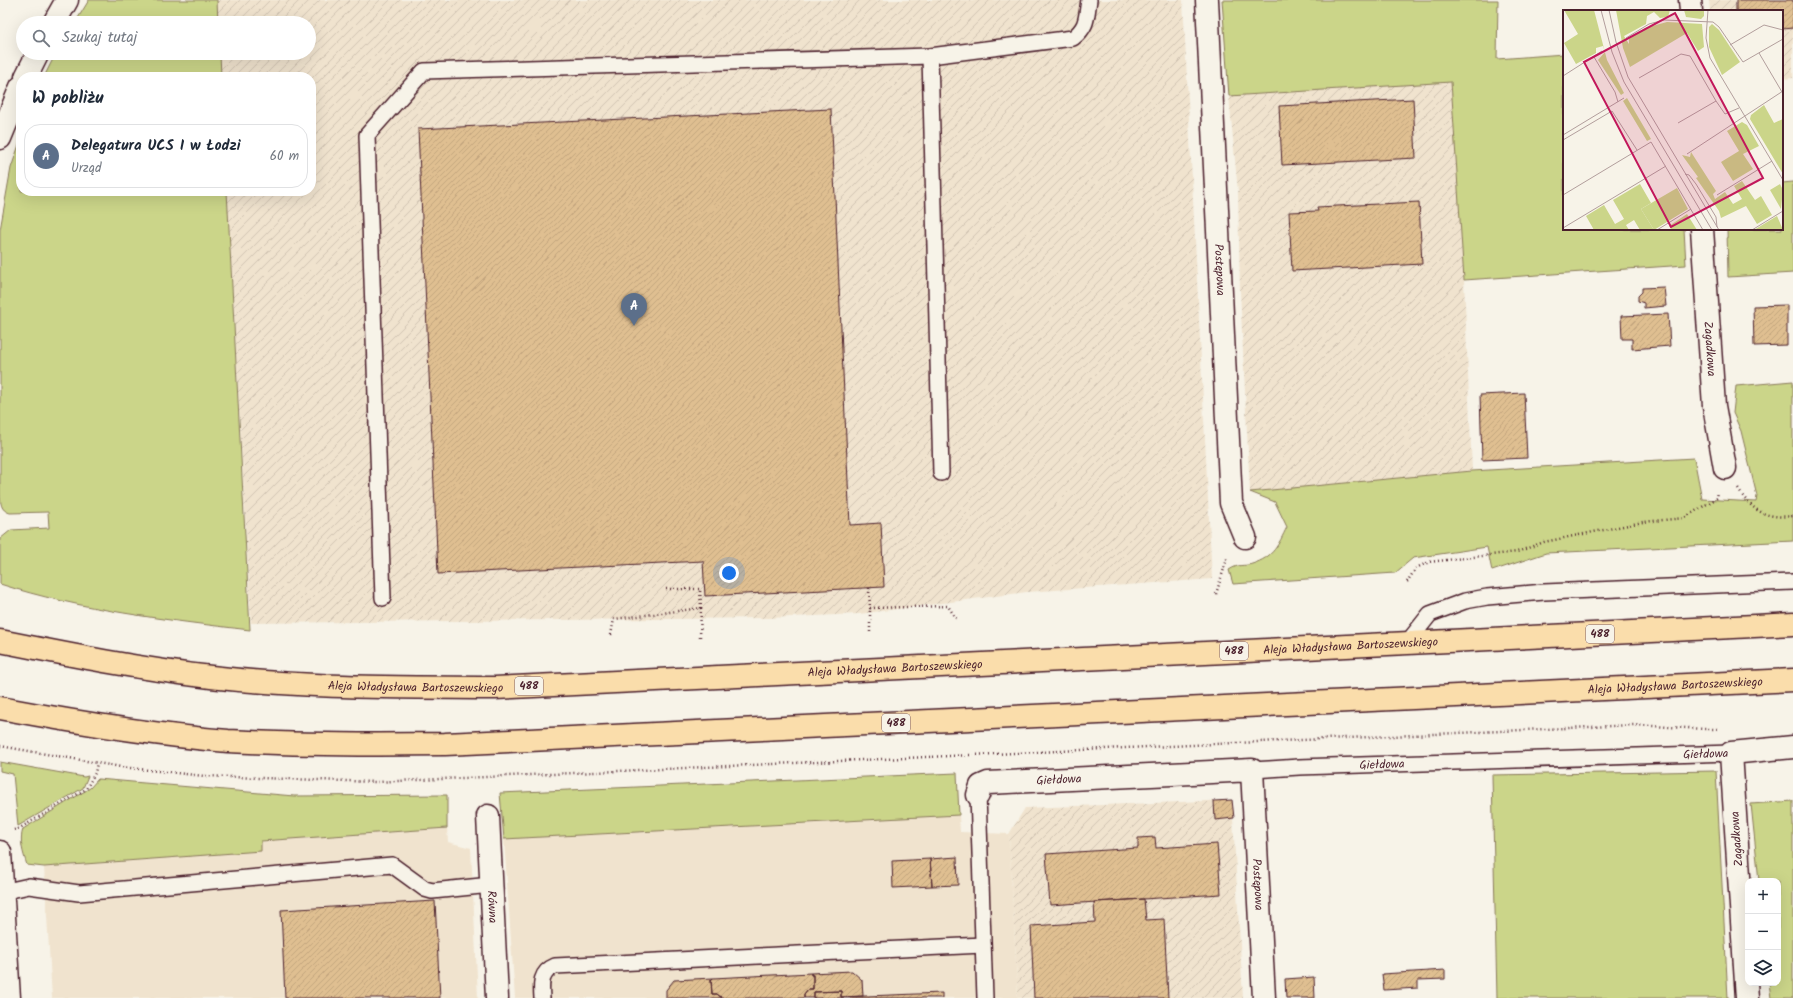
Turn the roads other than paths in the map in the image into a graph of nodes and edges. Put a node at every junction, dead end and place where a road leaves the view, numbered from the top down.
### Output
1 (67, 0) edge
2 (1088, 0) edge
3 (1207, 0) edge
4 (1690, 0) edge
5 (1691, 10) edge
6 (58, 16) edge
7 (930, 56) junction
8 (34, 60) edge
9 (28, 72) edge
10 (16, 99) edge
11 (0, 138) edge
12 (1702, 230) edge
13 (1725, 468) road end
14 (941, 473) dead end
15 (1245, 537) dead end
16 (1793, 582) edge
17 (383, 598) dead end
18 (1793, 624) edge
19 (0, 641) edge
20 (1407, 643) junction
21 (1793, 680) edge
22 (0, 708) edge
23 (1793, 747) edge
24 (1731, 753) junction
25 (1252, 770) junction
26 (978, 795) joint
27 (488, 816) dead end
28 (0, 852) edge
29 (491, 885) junction
30 (2, 892) junction
31 (983, 944) junction
32 (9, 998) edge
33 (497, 998) edge
34 (542, 998) edge
35 (985, 998) edge
36 (1264, 998) edge
37 (1747, 998) edge

1 - 6 street
2 - 7 lane
3 - 15 street, Postępowa
4 - 5 street
7 - 14 lane
7 - 17 lane
8 - 9 street
10 - 11 street
12 - 13 street, Zagadkowa
16 - 20 lane
18 - 20 main road, Aleja Władysława Bartoszewskiego / 488
19 - 20 main road, Aleja Władysława Bartoszewskiego / 488
21 - 22 main road, Aleja Władysława Bartoszewskiego / 488
23 - 24 street, Giełdowa
24 - 25 lane, Giełdowa
24 - 37 street, Zagadkowa
25 - 26 street, Giełdowa
25 - 36 street, Postępowa
26 - 31 lane
27 - 29 street, Równa
28 - 30 street
29 - 30 lane
29 - 33 street, Równa
30 - 32 street
31 - 34 lane
31 - 35 lane

